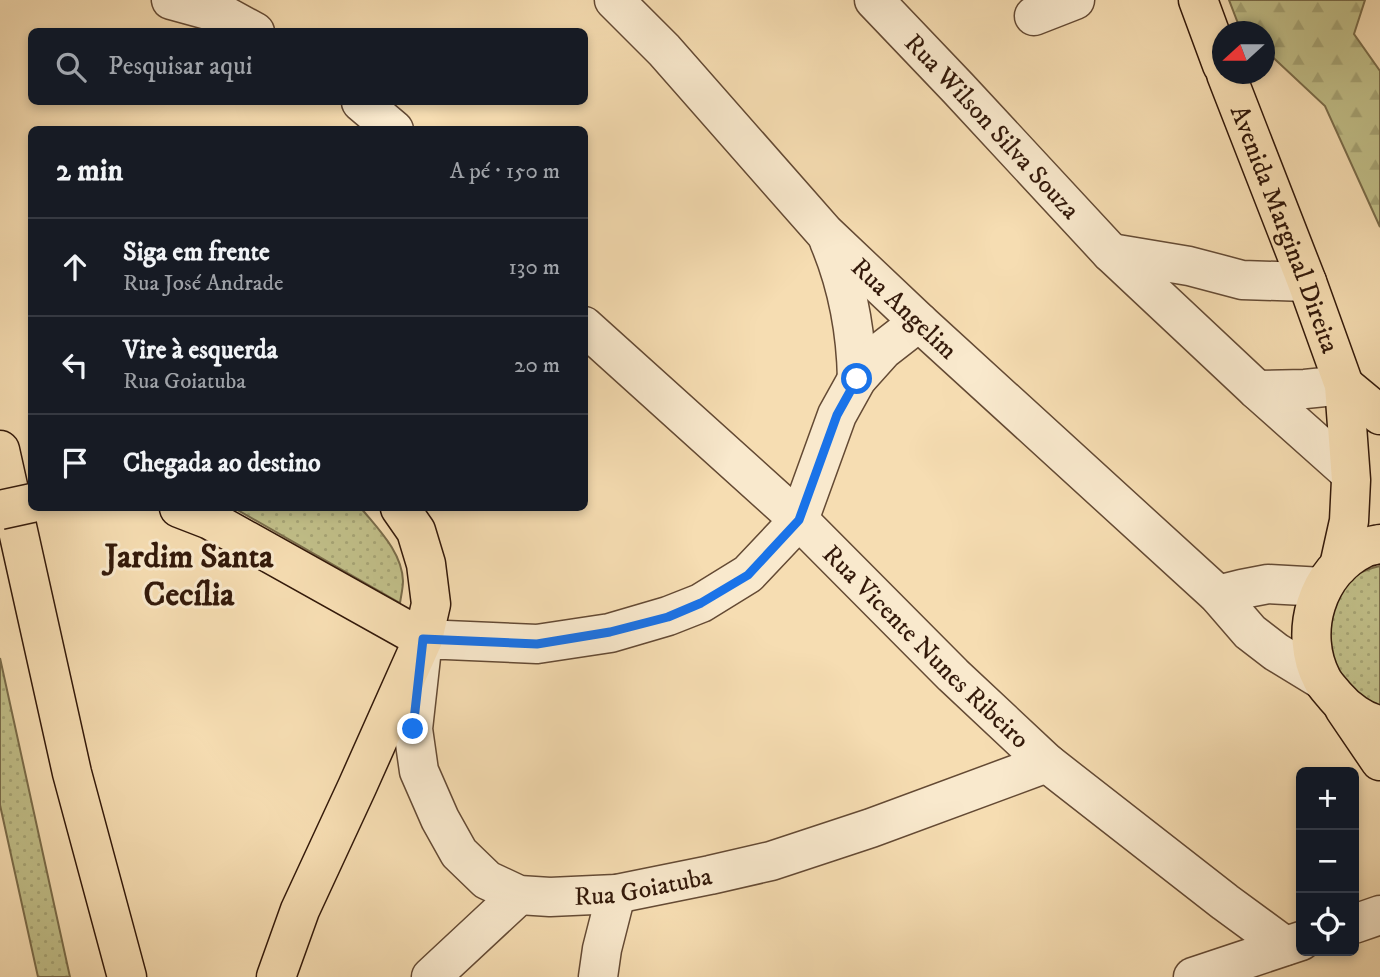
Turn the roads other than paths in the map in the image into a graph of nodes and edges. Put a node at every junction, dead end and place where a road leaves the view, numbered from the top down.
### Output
1 (171, 0) edge
2 (614, 0) edge
3 (874, 0) edge
4 (1075, 0) edge
5 (1198, 0) edge
6 (1034, 16) dead end
7 (248, 28) edge
8 (1212, 36) edge
9 (1230, 84) edge
10 (365, 105) edge
11 (389, 126) edge
12 (825, 233) junction
13 (1111, 253) junction
14 (1307, 282) junction
15 (919, 322) junction
16 (588, 330) edge
17 (857, 379) junction
18 (1343, 385) junction
19 (1257, 390) junction
20 (1380, 415) edge
21 (0, 450) edge
22 (818, 469) junction
23 (1349, 472) junction
24 (757, 483) junction
25 (28, 504) edge
26 (0, 510) edge
27 (402, 511) edge
28 (199, 512) edge
29 (799, 520) junction
30 (1380, 544) edge
31 (748, 575) junction
32 (1331, 576) junction
33 (1218, 595) junction
34 (423, 639) junction
35 (1333, 693) junction
36 (1380, 725) edge
37 (1380, 761) edge
38 (1046, 763) junction
39 (616, 894) junction
40 (519, 895) junction
41 (1380, 915) edge
42 (1359, 922) edge
43 (1293, 943) edge
44 (127, 977) edge
45 (276, 977) edge
46 (431, 977) edge
47 (598, 977) edge
48 (1193, 977) edge

1 - 7 street
2 - 12 street, Rua Angelim
3 - 13 street, Rua Wilson Silva Souza
4 - 6 street
5 - 8 main road
9 - 14 main road, Avenida Marginal Direita
10 - 11 street
12 - 15 street, Rua Angelim
12 - 17 street
13 - 14 street
13 - 19 street, Rua Wilson Silva Souza
14 - 18 main road, Avenida Marginal Direita
15 - 17 street
15 - 33 street, Rua Angelim
16 - 24 street, Rua Vicente Nunes Ribeiro
17 - 22 street
18 - 19 street
18 - 20 main road, Avenida Marginal Direita
18 - 23 main road, Avenida Marginal Direita
19 - 23 street, Rua Wilson Silva Souza
21 - 44 main road
22 - 24 street
22 - 29 street
23 - 32 main road, Avenida Marginal Direita
24 - 29 street, Rua Vicente Nunes Ribeiro
24 - 31 street
25 - 26 main road, bridge
27 - 34 main road
28 - 34 main road
29 - 31 street
29 - 38 street, Rua Vicente Nunes Ribeiro
30 - 32 main road
31 - 34 street
32 - 33 street
32 - 35 main road, Avenida Marginal Direita
33 - 35 street, Rua Angelim
34 - 40 street, Rua Goiatuba
34 - 45 main road
35 - 36 main road
35 - 37 main road, Avenida Marginal Direita
38 - 39 street, Rua Goiatuba
38 - 43 street, Rua Vicente Nunes Ribeiro
39 - 40 street, Rua Goiatuba
39 - 47 street
40 - 46 street
41 - 42 street
43 - 48 street

